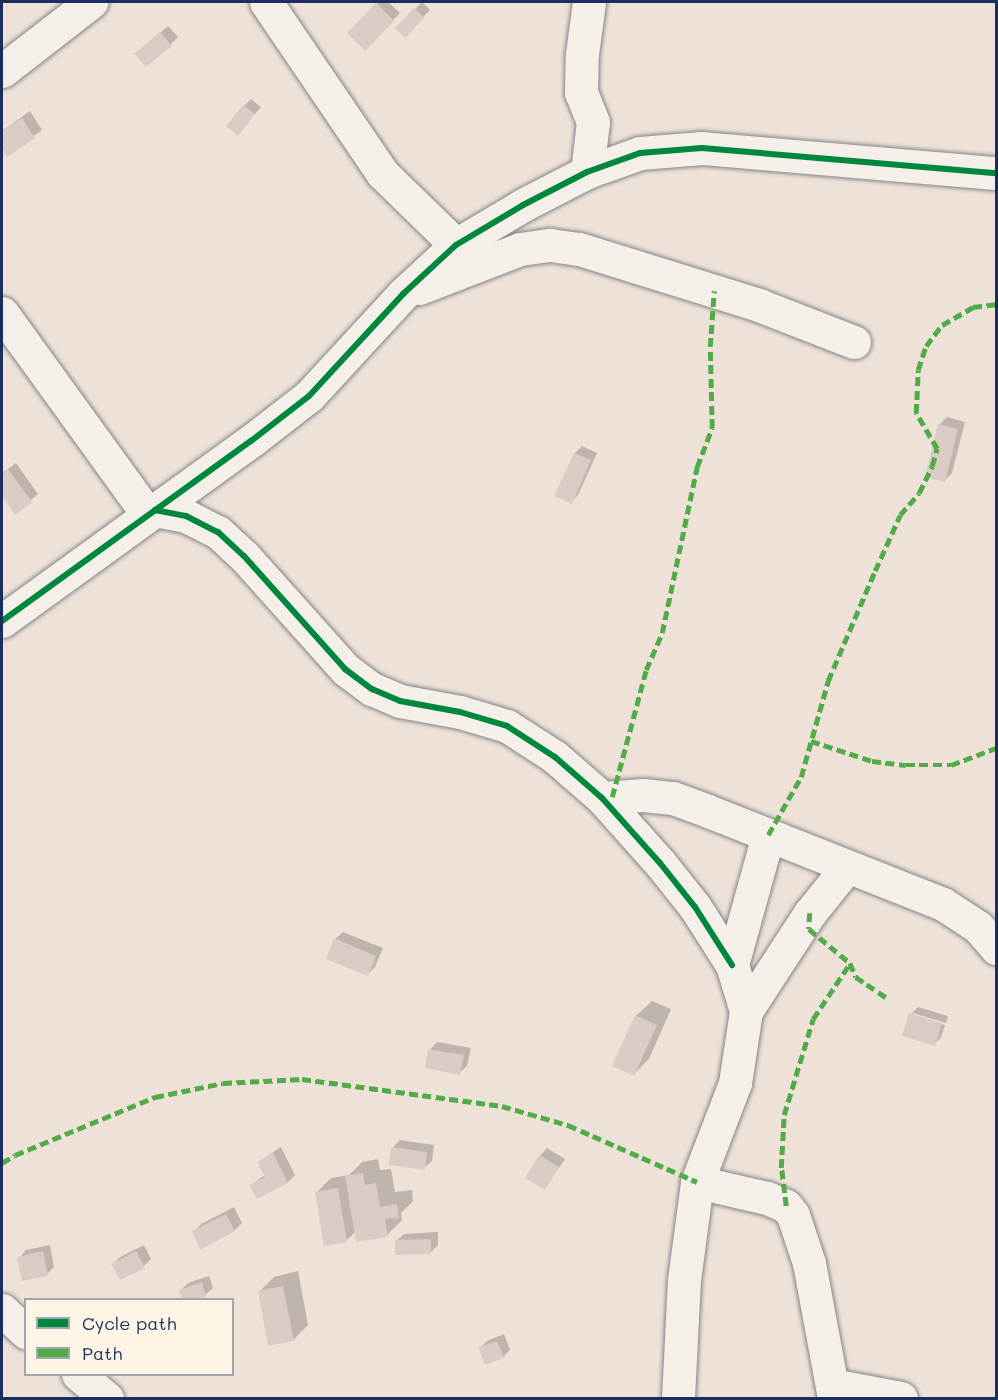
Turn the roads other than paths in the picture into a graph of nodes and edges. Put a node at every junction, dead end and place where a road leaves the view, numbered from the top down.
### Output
1 (91, 2) edge
2 (266, 2) edge
3 (590, 2) edge
4 (2, 70) edge
5 (586, 172) junction
6 (996, 173) edge
7 (456, 245) junction
8 (403, 294) junction
9 (2, 313) edge
10 (854, 342) dead end
11 (152, 512) junction
12 (2, 621) edge
13 (602, 798) junction
14 (768, 835) junction
15 (847, 867) junction
16 (996, 948) edge
17 (732, 965) junction
18 (746, 1011) junction
19 (696, 1182) junction
20 (2, 1310) edge
21 (24, 1330) edge
22 (80, 1376) edge
23 (833, 1392) edge
24 (107, 1398) edge
25 (678, 1398) edge
26 (901, 1398) edge

1 - 4 street
2 - 7 street
3 - 5 street
5 - 6 street
5 - 7 street
7 - 8 street
8 - 10 street
8 - 11 street
9 - 11 street
11 - 12 street
11 - 13 street
13 - 14 street
13 - 17 street
14 - 15 street
14 - 17 street
15 - 16 street
15 - 18 street
17 - 18 street
18 - 19 street
19 - 23 street
19 - 25 street
20 - 21 street
22 - 24 street
23 - 26 street

